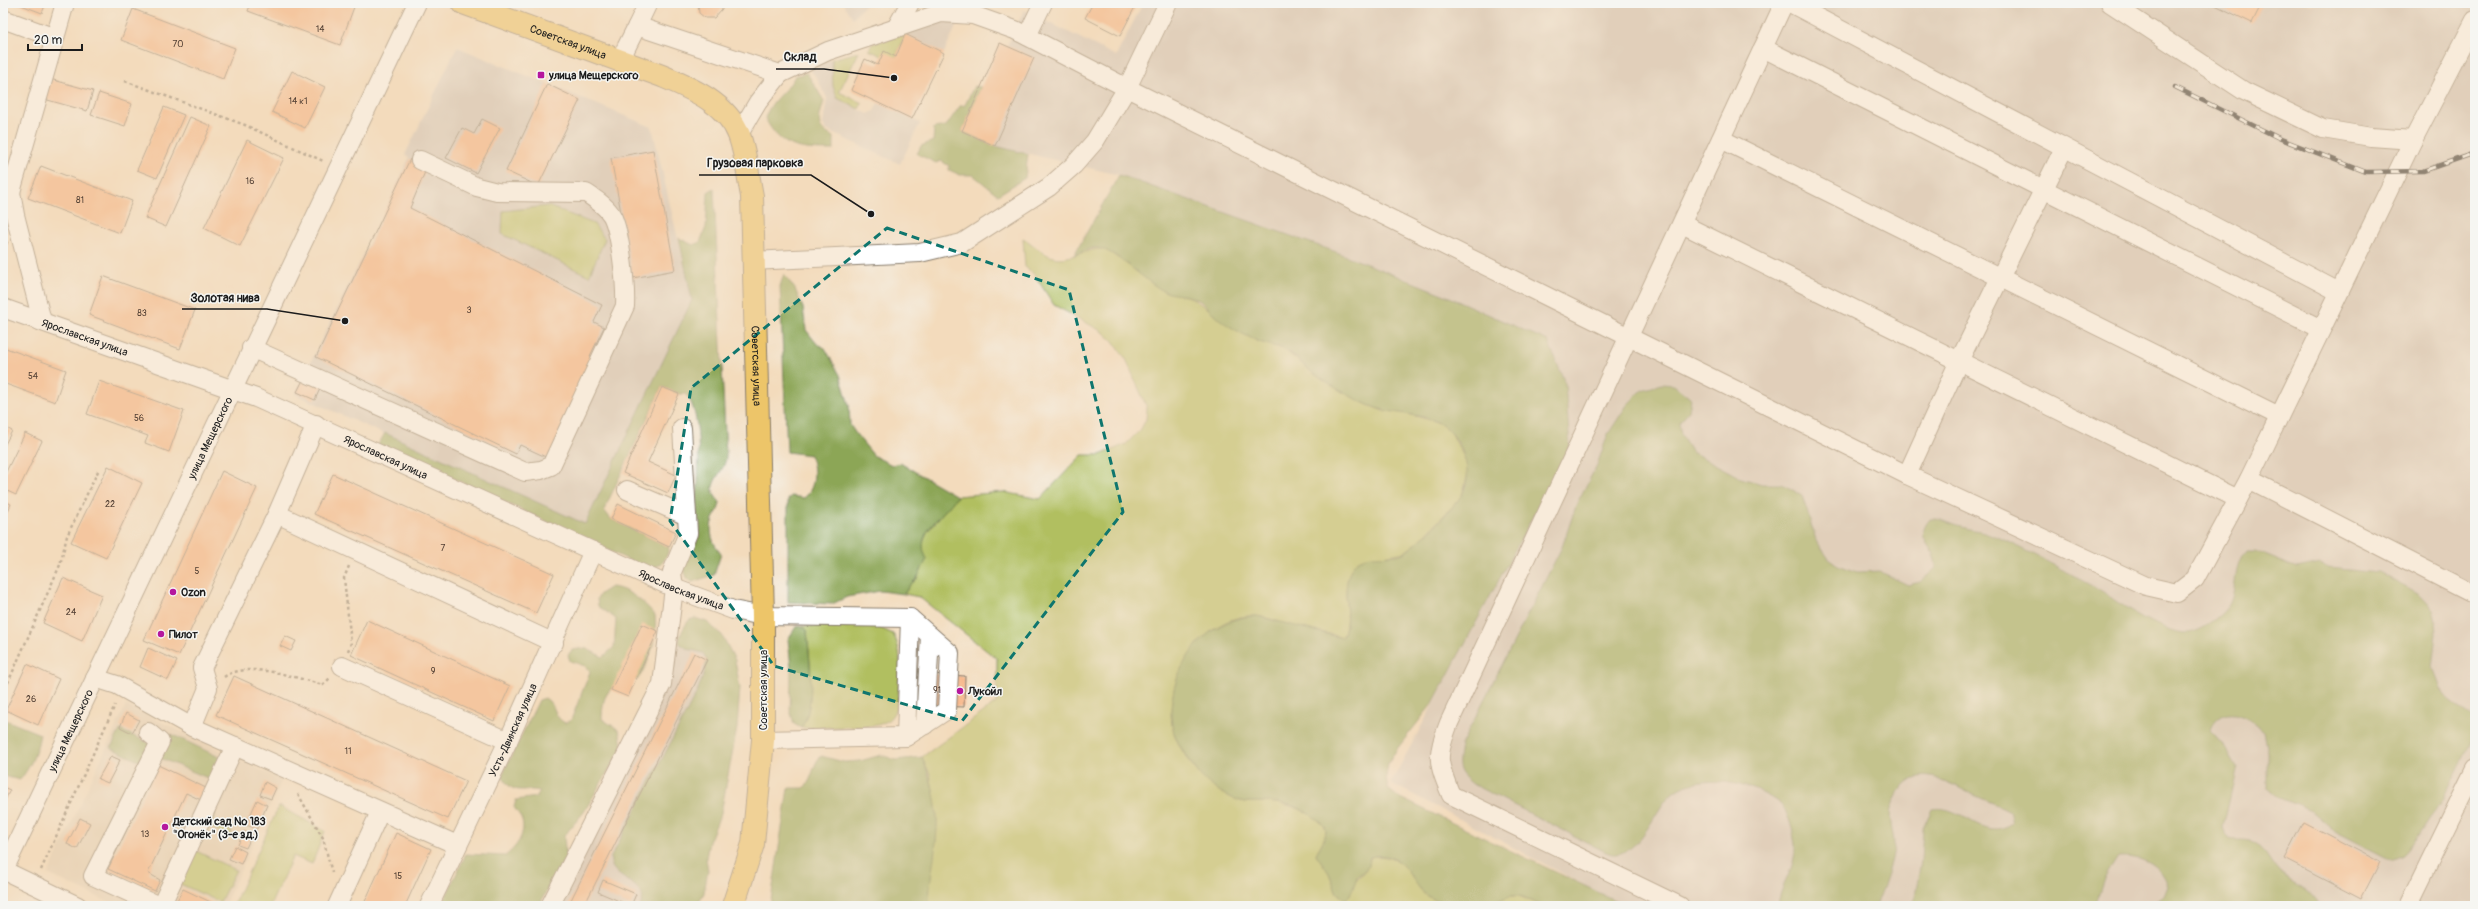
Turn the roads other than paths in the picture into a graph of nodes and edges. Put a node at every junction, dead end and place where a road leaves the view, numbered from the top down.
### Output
1 (66, 3) edge
2 (417, 3) edge
3 (463, 3) edge
4 (648, 3) edge
5 (910, 3) edge
6 (1043, 3) edge
7 (1168, 3) edge
8 (1784, 3) edge
9 (1790, 3) edge
10 (2110, 3) edge
11 (3, 19) edge
12 (2475, 20) edge
13 (637, 26) junction
14 (896, 28) junction
15 (1027, 36) junction
16 (55, 38) junction
17 (1763, 48) junction
18 (619, 62) junction
19 (780, 74) junction
20 (1127, 88) junction
21 (739, 134) junction
22 (1721, 139) junction
23 (2413, 140) junction
24 (2064, 148) junction
25 (420, 160) dead end
26 (7, 186) edge
27 (2042, 189) junction
28 (1682, 224) junction
29 (752, 261) junction
30 (2000, 277) junction
31 (2339, 292) junction
32 (3, 308) edge
33 (42, 321) junction
34 (2321, 329) junction
35 (1630, 337) junction
36 (251, 348) junction
37 (1959, 361) junction
38 (232, 388) junction
39 (2280, 416) junction
40 (316, 424) junction
41 (682, 428) dead end
42 (1907, 475) junction
43 (2249, 479) junction
44 (627, 490) dead end
45 (2238, 499) junction
46 (277, 514) junction
47 (687, 516) junction
48 (593, 552) junction
49 (674, 588) junction
50 (2475, 595) edge
51 (763, 616) junction
52 (910, 618) junction
53 (554, 643) junction
54 (342, 666) road end
55 (95, 678) junction
56 (192, 727) junction
57 (148, 732) dead end
58 (906, 737) junction
59 (763, 740) junction
60 (508, 741) junction
61 (235, 746) junction
62 (2475, 769) edge
63 (380, 812) junction
64 (457, 845) junction
65 (3, 871) edge
66 (338, 903) edge
67 (78, 906) edge
68 (160, 906) edge
69 (429, 906) edge
70 (550, 906) edge
71 (733, 906) edge
72 (1680, 906) edge
73 (2408, 906) edge

1 - 16 street
2 - 36 street, улица Мещерского
3 - 18 main road, Советская улица
4 - 13 street
5 - 14 street
6 - 15 street
7 - 20 street
8 - 17 street
9 - 24 street
10 - 23 street
11 - 16 street
12 - 23 street
13 - 18 street
13 - 19 street
14 - 15 street
14 - 19 street
15 - 20 street
16 - 26 street
17 - 22 street
17 - 27 street
18 - 21 main road, Советская улица
19 - 21 street
20 - 29 street
20 - 35 street
21 - 29 main road, Советская улица
22 - 28 street
22 - 30 street
23 - 31 street
24 - 27 street
24 - 31 street
25 - 36 street
26 - 33 street
27 - 30 street
27 - 34 street
28 - 35 street
28 - 37 street
29 - 51 main road, Советская улица
30 - 37 street
30 - 39 street
31 - 34 street
32 - 33 street, Ярославская улица
33 - 38 street, Ярославская улица
34 - 39 street
35 - 42 street
35 - 72 street
36 - 38 street, улица Мещерского
37 - 42 street
37 - 45 street
38 - 40 street, Ярославская улица
38 - 55 street, улица Мещерского
39 - 43 street
40 - 46 street
40 - 48 street, Ярославская улица
41 - 47 street
42 - 45 street
43 - 45 street
43 - 50 street
44 - 47 street
46 - 53 street
46 - 56 street
47 - 49 street
48 - 49 street, Ярославская улица
48 - 53 street, Усть-Двинская улица
49 - 51 street, Ярославская улица
49 - 70 street
51 - 52 street, Ярославская улица
51 - 59 main road, Советская улица
52 - 58 street
52 - 58 street
53 - 60 street, Усть-Двинская улица
54 - 60 street
55 - 56 street
55 - 65 street, улица Мещерского
56 - 61 street
57 - 68 street
58 - 59 street
59 - 71 main road, Советская улица
60 - 64 street, Усть-Двинская улица
61 - 63 street
61 - 68 street
62 - 73 street
63 - 64 street
63 - 66 street
64 - 69 street, Усть-Двинская улица
65 - 67 street

